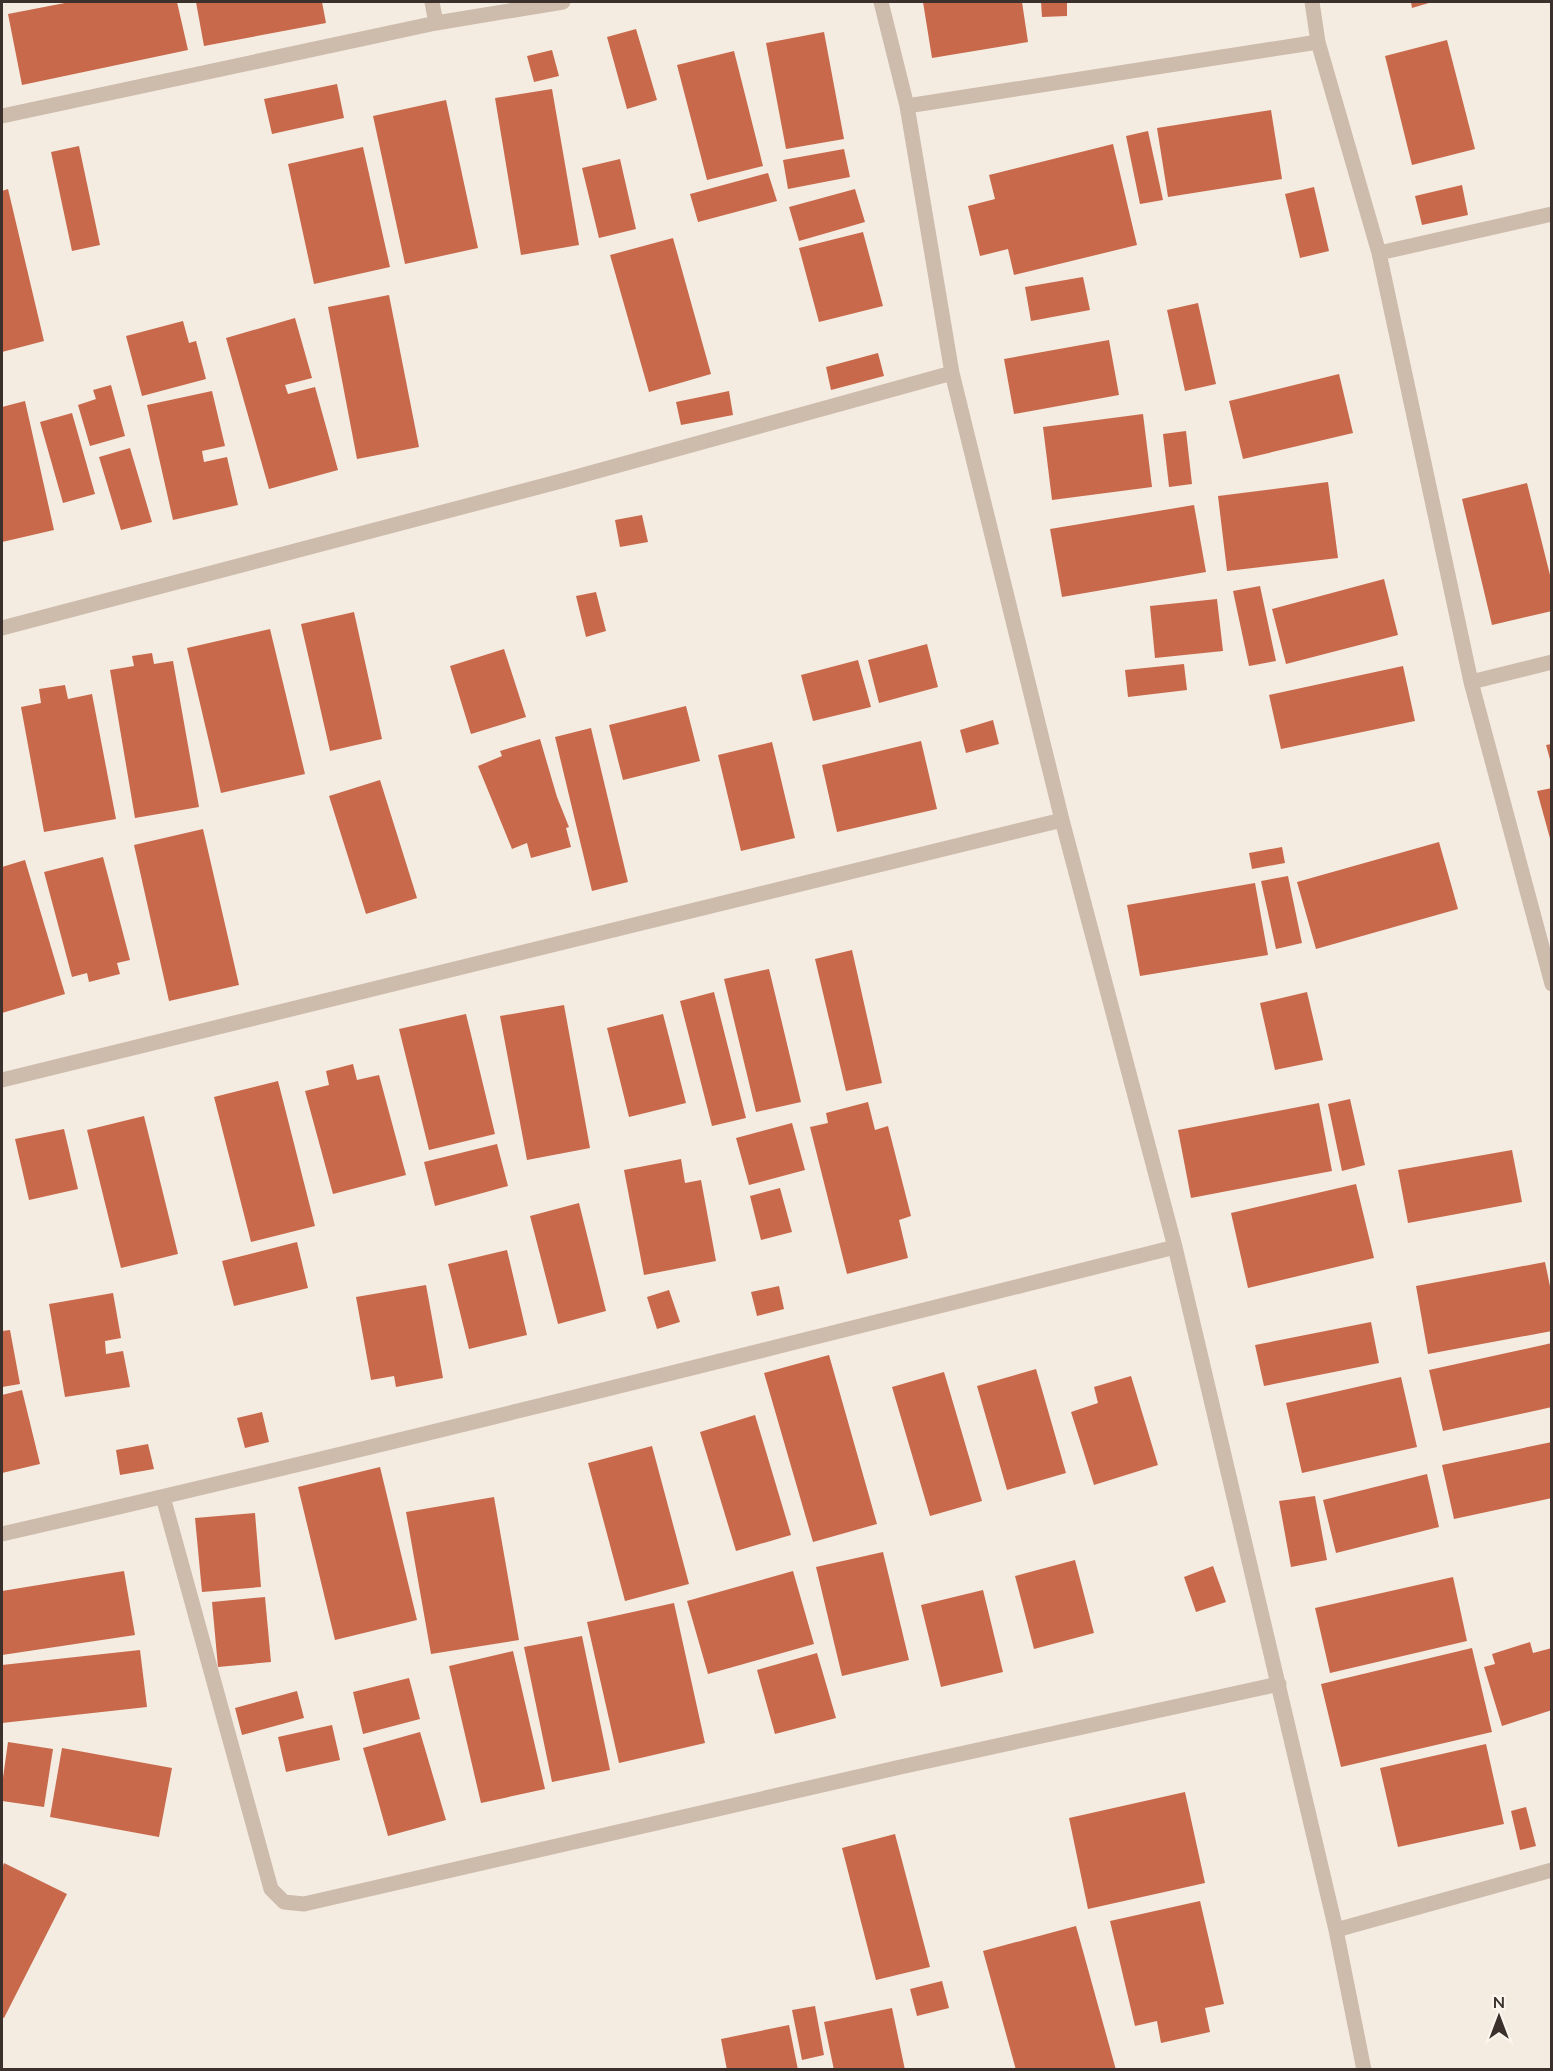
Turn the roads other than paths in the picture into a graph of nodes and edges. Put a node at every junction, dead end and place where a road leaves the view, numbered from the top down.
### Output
1 (432, 2) edge
2 (563, 2) edge
3 (881, 2) edge
4 (1312, 2) edge
5 (436, 23) junction
6 (1318, 42) junction
7 (907, 106) junction
8 (2, 116) edge
9 (1551, 214) edge
10 (1379, 254) junction
11 (952, 373) junction
12 (2, 628) edge
13 (1551, 662) edge
14 (1472, 682) junction
15 (1062, 820) junction
16 (1551, 984) edge
17 (2, 1080) edge
18 (1175, 1247) junction
19 (163, 1497) junction
20 (2, 1534) edge
21 (1279, 1684) junction
22 (1551, 1870) edge
23 (1336, 1930) junction
24 (1364, 2070) edge

1 - 5 street
2 - 5 street
3 - 7 street
4 - 6 street
5 - 8 street
6 - 7 street
6 - 10 street
7 - 11 street
9 - 10 street
10 - 14 street
11 - 12 street
11 - 15 street
13 - 14 street
14 - 16 street
15 - 17 street
15 - 18 street
18 - 19 street
18 - 21 street
19 - 20 street
19 - 21 street
21 - 23 street
22 - 23 street
23 - 24 street

